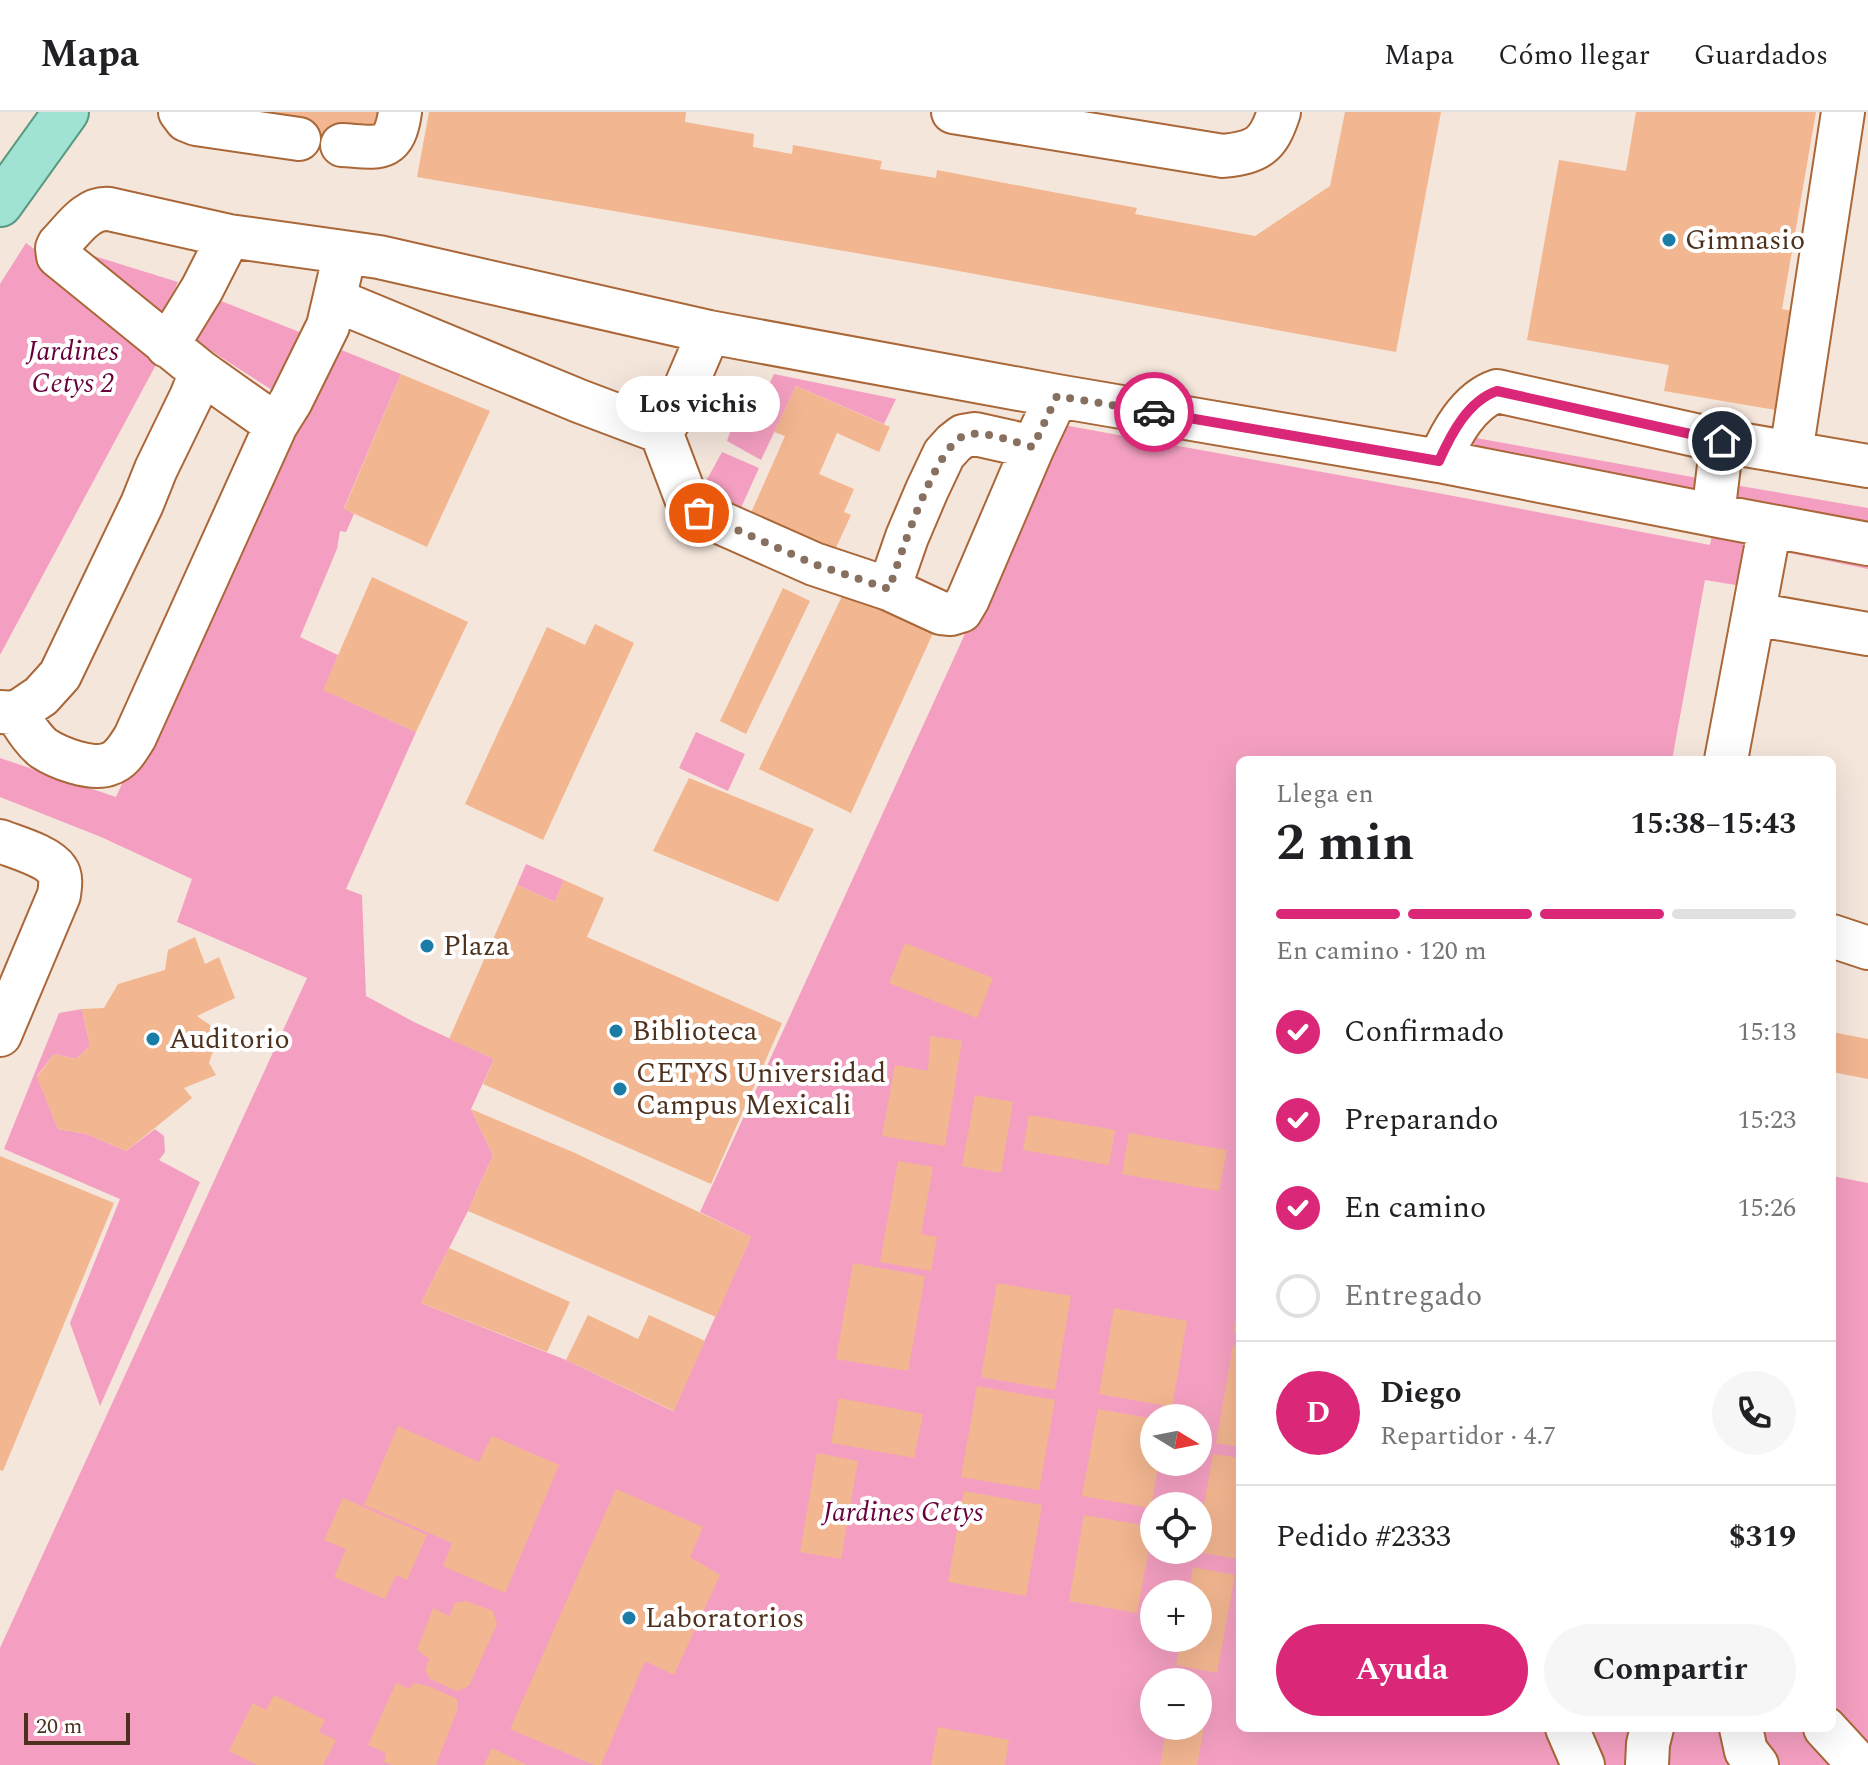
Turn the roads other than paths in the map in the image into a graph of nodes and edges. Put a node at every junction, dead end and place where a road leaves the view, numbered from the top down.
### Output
1 (66, 112) edge
2 (180, 112) edge
3 (400, 112) edge
4 (1279, 112) edge
5 (1843, 112) edge
6 (966, 113) edge
7 (299, 139) dead end
8 (342, 145) dead end
9 (0, 204) edge
10 (229, 236) junction
11 (345, 253) junction
12 (335, 300) junction
13 (709, 332) junction
14 (167, 346) junction
15 (201, 372) junction
16 (1057, 396) junction
17 (276, 425) junction
18 (661, 432) junction
19 (1722, 441) junction
20 (1033, 447) junction
21 (1791, 453) junction
22 (1439, 461) junction
23 (1868, 466) edge
24 (1713, 515) junction
25 (1770, 526) junction
26 (1866, 533) edge
27 (889, 589) junction
28 (1754, 614) junction
29 (1868, 634) edge
30 (8, 713) edge
31 (1727, 756) edge
32 (0, 841) edge
33 (1836, 937) edge
34 (1868, 948) edge
35 (0, 1035) edge
36 (1569, 1732) edge
37 (1651, 1732) edge
38 (1742, 1732) edge
39 (1829, 1732) edge
40 (1583, 1765) edge
41 (1647, 1765) edge
42 (1757, 1765) edge
43 (1859, 1765) edge

1 - 9 main road
2 - 7 lane
3 - 8 lane
4 - 6 lane
5 - 21 lane
10 - 11 lane
10 - 14 lane
10 - 14 lane
11 - 12 lane
11 - 13 lane
12 - 17 lane
12 - 18 lane
13 - 16 lane
13 - 18 lane
14 - 15 lane
15 - 17 lane
15 - 30 lane
16 - 20 lane
16 - 22 lane
17 - 30 lane
18 - 27 lane
19 - 21 lane
19 - 22 lane
19 - 24 lane
20 - 27 lane
20 - 27 lane
21 - 23 lane
22 - 24 lane
24 - 25 lane
25 - 26 lane
25 - 28 lane
28 - 29 lane
28 - 31 lane
32 - 35 lane
33 - 34 lane
36 - 40 lane
37 - 41 lane
38 - 42 lane
39 - 43 lane

